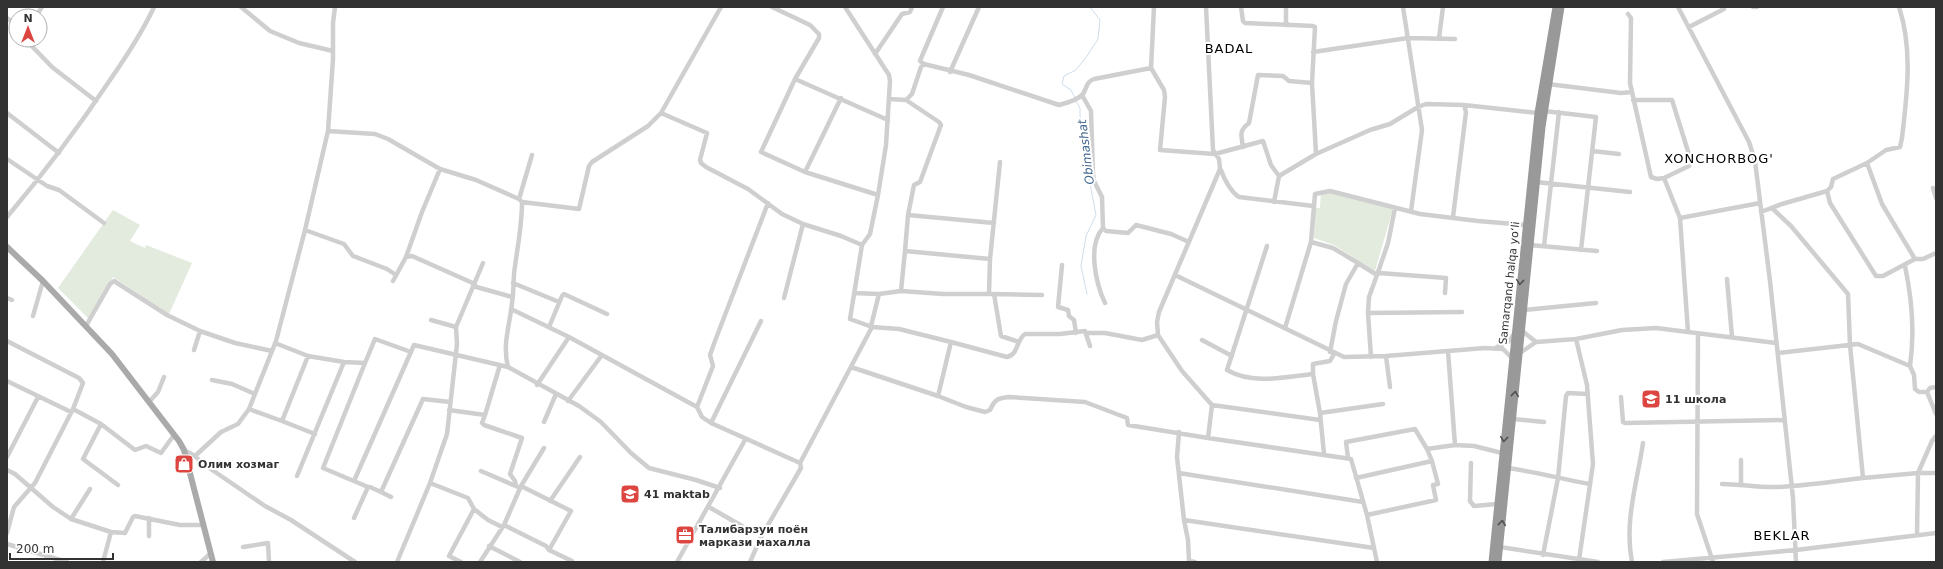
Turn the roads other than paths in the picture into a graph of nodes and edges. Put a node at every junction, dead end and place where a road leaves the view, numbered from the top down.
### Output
1 (154, 7) edge
2 (241, 7) edge
3 (335, 7) edge
4 (721, 7) edge
5 (772, 7) edge
6 (846, 7) edge
7 (912, 7) edge
8 (943, 7) edge
9 (979, 7) edge
10 (1154, 7) edge
11 (1206, 7) edge
12 (1241, 7) edge
13 (1286, 7) edge
14 (1403, 7) edge
15 (1443, 7) edge
16 (1556, 7) edge
17 (1561, 7) edge
18 (1678, 7) edge
19 (1753, 7) edge
20 (1757, 7) edge
21 (1899, 7) edge
22 (1725, 8) edge
23 (1628, 14) dead end
24 (1286, 25) junction
25 (1689, 27) junction
26 (1408, 38) junction
27 (1439, 38) junction
28 (1553, 38) junction
29 (1455, 39) dead end
30 (34, 48) edge
31 (333, 51) junction
32 (1313, 52) junction
33 (875, 54) junction
34 (924, 64) junction
35 (1151, 68) junction
36 (950, 72) junction
37 (795, 79) junction
38 (1312, 83) junction
39 (1548, 84) junction
40 (1632, 92) junction
41 (1082, 95) junction
42 (841, 98) junction
43 (890, 99) junction
44 (906, 100) junction
45 (1634, 100) junction
46 (96, 101) junction
47 (1464, 105) junction
48 (1418, 107) junction
49 (1541, 112) junction
50 (1559, 112) junction
51 (7, 113) edge
52 (661, 113) junction
53 (888, 120) junction
54 (328, 131) junction
55 (1242, 147) junction
56 (1592, 151) junction
57 (59, 153) junction
58 (1215, 154) junction
59 (1316, 154) junction
60 (1619, 154) dead end
61 (532, 155) dead end
62 (7, 159) edge
63 (1000, 162) dead end
64 (1867, 163) junction
65 (440, 169) junction
66 (1220, 169) junction
67 (805, 172) junction
68 (1279, 176) junction
69 (1664, 178) junction
70 (39, 180) junction
71 (1536, 182) junction
72 (1551, 184) junction
73 (1588, 188) junction
74 (1933, 188) dead end
75 (1827, 191) junction
76 (1630, 192) dead end
77 (878, 195) junction
78 (1936, 198) edge
79 (520, 200) junction
80 (1274, 202) junction
81 (1760, 203) junction
82 (768, 204) junction
83 (1313, 206) junction
84 (1396, 208) junction
85 (1773, 209) junction
86 (1411, 211) junction
87 (1761, 212) junction
88 (908, 215) junction
89 (7, 217) edge
90 (1453, 217) junction
91 (1680, 218) junction
92 (104, 223) dead end
93 (994, 223) junction
94 (803, 224) junction
95 (1526, 225) junction
96 (1103, 228) junction
97 (305, 230) junction
98 (1189, 242) junction
99 (1311, 242) junction
100 (862, 245) junction
101 (1530, 245) junction
102 (1267, 246) dead end
103 (1544, 246) junction
104 (7, 247) edge
105 (1581, 250) junction
106 (905, 251) junction
107 (1597, 251) dead end
108 (1936, 253) edge
109 (1526, 256) junction
110 (406, 257) junction
111 (990, 259) junction
112 (1915, 259) junction
113 (483, 263) dead end
114 (1358, 263) junction
115 (1062, 265) dead end
116 (1905, 266) junction
117 (396, 275) junction
118 (1174, 275) junction
119 (1376, 275) junction
120 (1727, 279) dead end
121 (43, 281) junction
122 (393, 281) dead end
123 (513, 283) junction
124 (474, 285) junction
125 (901, 291) junction
126 (854, 293) junction
127 (1445, 293) dead end
128 (878, 294) junction
129 (991, 294) junction
130 (1042, 295) dead end
131 (512, 297) junction
132 (784, 298) dead end
133 (559, 302) junction
134 (1105, 303) dead end
135 (1596, 303) dead end
136 (511, 309) junction
137 (1247, 309) junction
138 (1524, 310) junction
139 (1462, 312) dead end
140 (1368, 313) junction
141 (607, 314) dead end
142 (33, 316) dead end
143 (431, 320) dead end
144 (761, 322) dead end
145 (86, 326) junction
146 (456, 327) junction
147 (549, 327) junction
148 (871, 327) junction
149 (1285, 328) junction
150 (200, 331) junction
151 (1076, 332) junction
152 (1518, 332) junction
153 (1688, 332) junction
154 (1086, 333) junction
155 (1698, 334) junction
156 (1158, 335) junction
157 (568, 337) junction
158 (1576, 338) junction
159 (1732, 338) junction
160 (1202, 340) dead end
161 (7, 341) edge
162 (951, 342) junction
163 (1019, 342) junction
164 (1536, 342) junction
165 (275, 343) junction
166 (1776, 343) junction
167 (1850, 345) junction
168 (1090, 346) dead end
169 (1493, 348) junction
170 (194, 350) dead end
171 (272, 351) junction
172 (1448, 351) junction
173 (411, 352) junction
174 (1332, 353) junction
175 (1520, 353) junction
176 (1778, 353) junction
177 (455, 354) junction
178 (602, 355) junction
179 (308, 356) junction
180 (1232, 356) junction
181 (1386, 356) junction
182 (1372, 357) junction
183 (1512, 358) junction
184 (344, 362) junction
185 (365, 363) junction
186 (500, 365) junction
187 (508, 366) junction
188 (1910, 366) junction
189 (851, 367) junction
190 (1313, 374) junction
191 (164, 377) dead end
192 (212, 380) dead end
193 (7, 381) edge
194 (538, 385) junction
195 (1390, 387) dead end
196 (1936, 387) edge
197 (1927, 392) junction
198 (255, 394) junction
199 (556, 394) junction
200 (1587, 394) junction
201 (938, 396) junction
202 (38, 397) junction
203 (1621, 397) dead end
204 (568, 401) junction
205 (149, 402) junction
206 (450, 402) junction
207 (1383, 404) dead end
208 (1212, 405) junction
209 (697, 407) junction
210 (249, 409) junction
211 (72, 410) junction
212 (449, 410) junction
213 (1320, 412) junction
214 (485, 414) junction
215 (1936, 414) edge
216 (1511, 417) junction
217 (1320, 420) junction
218 (1785, 420) junction
219 (282, 421) junction
220 (544, 422) dead end
221 (1544, 422) dead end
222 (1697, 422) junction
223 (711, 423) junction
224 (100, 424) junction
225 (1180, 432) junction
226 (314, 434) junction
227 (174, 435) junction
228 (1936, 436) edge
229 (1208, 438) junction
230 (745, 440) junction
231 (1643, 443) dead end
232 (1455, 445) junction
233 (544, 448) dead end
234 (1427, 449) junction
235 (184, 450) junction
236 (1502, 452) junction
237 (1324, 454) junction
238 (195, 456) junction
239 (7, 457) edge
240 (580, 457) dead end
241 (1348, 458) junction
242 (1741, 460) dead end
243 (1432, 461) junction
244 (800, 463) junction
245 (1471, 463) dead end
246 (1508, 468) junction
247 (7, 470) edge
248 (481, 471) dead end
249 (1179, 473) junction
250 (1918, 473) junction
251 (1936, 473) edge
252 (297, 476) dead end
253 (1356, 478) junction
254 (1558, 478) junction
255 (1863, 478) junction
256 (354, 481) junction
257 (430, 483) junction
258 (1590, 484) junction
259 (1722, 484) dead end
260 (1741, 484) junction
261 (118, 485) dead end
262 (1792, 486) junction
263 (370, 487) dead end
264 (519, 487) junction
265 (31, 488) junction
266 (720, 488) junction
267 (90, 489) dead end
268 (381, 492) junction
269 (391, 496) dead end
270 (550, 501) junction
271 (1363, 502) junction
272 (1497, 504) junction
273 (709, 507) junction
274 (474, 509) junction
275 (1367, 515) junction
276 (148, 518) junction
277 (354, 518) dead end
278 (71, 519) junction
279 (1184, 520) junction
280 (204, 525) junction
281 (503, 526) junction
282 (742, 526) dead end
283 (111, 532) junction
284 (1936, 533) edge
285 (7, 534) edge
286 (1917, 535) junction
287 (149, 536) dead end
288 (7, 544) edge
289 (489, 546) junction
290 (243, 547) dead end
291 (1500, 547) junction
292 (1374, 548) junction
293 (550, 550) junction
294 (1796, 550) junction
295 (210, 554) junction
296 (1543, 554) junction
297 (1712, 559) edge
298 (1579, 560) junction
299 (572, 561) edge
300 (67, 562) edge
301 (103, 562) edge
302 (201, 562) edge
303 (213, 562) edge
304 (269, 562) edge
305 (355, 562) edge
306 (397, 562) edge
307 (461, 562) edge
308 (480, 562) edge
309 (520, 562) edge
310 (677, 562) edge
311 (750, 562) edge
312 (1189, 562) edge
313 (1195, 562) edge
314 (1377, 562) edge
315 (1492, 562) edge
316 (1498, 562) edge
317 (1598, 562) edge
318 (1632, 562) edge
319 (1663, 562) edge
320 (1796, 562) edge

1 - 46 street
2 - 31 street
3 - 31 street
4 - 52 street
5 - 37 street
6 - 33 street
7 - 33 street
8 - 34 street
9 - 36 street
10 - 35 street
11 - 58 street
12 - 24 street
13 - 24 street
14 - 26 street
15 - 27 street
16 - 28 highway, Samarqand halqa yoʻli
17 - 28 highway, Samarqand halqa yoʻli
18 - 25 street
19 - 20 street
21 - 64 street
22 - 25 street
23 - 40 street
24 - 32 street
25 - 81 street
26 - 27 street
26 - 32 street
26 - 48 street
27 - 29 street
28 - 39 highway, Samarqand halqa yoʻli
28 - 49 highway, Samarqand halqa yoʻli
30 - 46 street
31 - 54 street
32 - 38 street
33 - 43 street
34 - 36 street
34 - 44 street
35 - 41 street
35 - 58 street
36 - 41 street
37 - 42 street
37 - 67 street
38 - 55 street
38 - 59 street
39 - 40 street
39 - 49 highway, Samarqand halqa yoʻli
40 - 45 street
41 - 96 street
42 - 53 street
42 - 67 street
43 - 44 street
43 - 53 street
44 - 88 street
45 - 69 street
45 - 69 street
46 - 57 street
47 - 48 street
47 - 49 street
47 - 90 street
48 - 59 street
48 - 86 street
49 - 50 street
49 - 71 highway, Samarqand halqa yoʻli
49 - 95 highway, Samarqand halqa yoʻli
50 - 56 street
50 - 72 street
51 - 57 street
52 - 79 street
52 - 82 street
53 - 77 street
54 - 65 street
54 - 97 street
55 - 58 street
55 - 68 street
56 - 60 street
56 - 73 street
57 - 70 street
58 - 66 street
59 - 68 street
61 - 79 street
62 - 70 street
63 - 93 street
64 - 75 street
64 - 112 street
65 - 79 street
65 - 110 street
66 - 80 street
66 - 98 street
67 - 77 street
68 - 80 street
69 - 91 street
70 - 89 street
70 - 92 street
71 - 72 street
71 - 101 highway, Samarqand halqa yoʻli
72 - 73 street
72 - 103 street
73 - 76 street
73 - 105 street
74 - 78 street
75 - 85 street
75 - 116 street
77 - 100 street
79 - 123 street
80 - 83 street
81 - 87 street
81 - 91 street
82 - 94 street
82 - 209 street
83 - 84 street
83 - 99 street
84 - 86 street
84 - 119 street
85 - 87 street
85 - 167 street
86 - 90 street
87 - 166 street
88 - 93 street
88 - 106 street
90 - 95 street
91 - 153 street
93 - 111 street
94 - 100 street
94 - 132 street
95 - 109 highway, Samarqand halqa yoʻli
96 - 98 street
96 - 134 street
97 - 117 street
97 - 165 street
98 - 118 street
99 - 114 street
99 - 149 street
100 - 126 street
101 - 103 street
101 - 109 highway, Samarqand halqa yoʻli
102 - 137 street
103 - 105 street
104 - 121 main road
105 - 107 street
106 - 111 street
106 - 125 street
108 - 112 street
109 - 138 highway, Samarqand halqa yoʻli
109 -> 152 highway, Samarqand halqa yoʻli
110 - 117 street
110 - 124 street
111 - 129 street
112 - 116 street
113 - 124 street
114 - 119 street
114 - 174 street
115 - 151 street
116 - 188 street
117 - 122 street
118 - 137 street
118 - 156 street
119 - 127 street
119 - 140 street
120 - 159 street
121 - 142 street
121 - 145 main road
123 - 131 street
123 - 133 street
124 - 131 street
124 - 146 street
125 - 128 street
125 - 129 street
126 - 128 street
126 - 148 street
128 - 148 street
129 - 130 street
129 - 163 street
131 - 136 street
133 - 141 street
133 - 147 street
135 - 138 street
136 - 147 street
136 - 187 street
137 - 149 street
137 - 180 street
138 - 152 highway, Samarqand halqa yoʻli
139 - 140 street
140 - 182 street
143 - 146 street
144 - 223 street
145 - 150 street
145 - 205 main road
146 - 177 street
147 - 157 street
148 - 162 street
148 - 189 street
149 - 174 street
150 - 170 street
150 - 171 street
151 - 154 street
151 - 163 street
152 - 164 street
152 - 169 street
152 - 175 highway, Samarqand halqa yoʻli
152 - 183 highway, Samarqand halqa yoʻli
153 - 155 street
153 - 158 street
154 - 156 street
154 - 168 street
155 - 159 street
155 - 222 street
156 - 208 street
157 - 178 street
157 - 194 street
158 - 164 street
158 - 200 street
159 - 166 street
160 - 180 street
161 - 211 street
162 - 163 street
162 - 201 street
164 - 175 street
165 - 171 street
165 - 179 street
166 - 176 street
167 - 176 street
167 - 188 street
167 - 255 street
169 - 172 street
169 - 183 street
171 - 198 street
172 - 181 street
172 - 232 street
173 - 177 street
173 - 185 street
173 - 256 street
174 - 182 street
174 - 190 street
216 -> 175 highway, Samarqand halqa yoʻli
176 - 218 street
177 - 186 street
177 - 206 street
178 - 204 street
178 - 209 street
179 - 184 street
179 - 219 street
180 - 190 street
181 - 182 street
181 - 195 street
183 - 216 highway, Samarqand halqa yoʻli
184 - 185 street
184 - 226 street
185 - 256 street
186 - 187 street
186 - 214 street
187 - 194 street
188 - 197 street
189 - 201 street
189 - 244 street
190 - 213 street
191 - 205 street
192 - 198 street
193 - 202 street
194 - 199 street
196 - 197 street
197 - 215 street
198 - 210 street
199 - 204 street
199 - 220 street
200 - 254 street
200 - 258 street
201 - 225 street
202 - 211 street
202 - 239 street
203 - 222 street
204 - 266 street
205 - 227 main road
206 - 212 street
206 - 268 street
207 - 213 street
208 - 217 street
208 - 229 street
209 - 223 street
210 - 219 street
210 - 238 street
211 - 224 street
211 - 265 street
212 - 214 street
212 - 257 street
213 - 217 street
214 - 264 street
216 - 221 street
216 -> 236 highway, Samarqand halqa yoʻli
216 - 246 highway, Samarqand halqa yoʻli
217 - 237 street
218 - 222 street
218 - 262 street
219 - 226 street
222 - 297 street
223 - 230 street
224 - 227 street
224 - 261 street
225 - 229 street
225 - 249 street
226 - 252 street
227 - 235 main road
228 - 250 street
229 - 237 street
230 - 244 street
230 - 266 street
231 - 318 street
232 - 234 street
232 - 236 street
233 - 264 street
234 - 241 street
234 - 243 street
235 - 238 street
235 - 280 main road
236 - 272 highway, Samarqand halqa yoʻli
237 - 241 street
238 - 305 street
240 - 270 street
241 - 253 street
242 - 260 street
243 - 253 street
243 - 275 street
244 - 311 street
245 - 272 street
246 - 254 street
291 -> 246 highway, Samarqand halqa yoʻli
247 - 265 street
248 - 264 street
249 - 271 street
249 - 279 street
250 - 251 street
250 - 255 street
250 - 286 street
253 - 271 street
254 - 258 street
254 - 296 street
255 - 262 street
256 - 277 street
257 - 274 street
257 - 306 street
258 - 298 street
259 - 260 street
260 - 262 street
262 - 294 street
263 - 268 street
264 - 270 street
264 - 281 street
265 - 278 street
265 - 285 street
266 - 273 street
267 - 278 street
268 - 269 street
270 - 293 street
271 - 275 street
272 - 315 highway, Samarqand halqa yoʻli
273 - 282 street
273 - 310 street
274 - 281 street
274 - 307 street
275 - 292 street
276 - 280 street
276 - 283 street
276 - 287 street
278 - 283 street
279 - 292 street
279 - 312 street
280 - 295 main road
281 - 289 street
281 - 293 street
283 - 301 street
284 - 286 street
286 - 294 street
288 - 300 street
289 - 308 street
289 - 309 street
290 - 304 street
291 - 296 street
291 - 316 highway, Samarqand halqa yoʻli
292 - 314 street
293 - 299 street
294 - 297 street
294 - 320 street
295 - 302 street
295 - 303 main road
296 - 298 street
297 - 319 street
298 - 317 street
312 - 313 street

